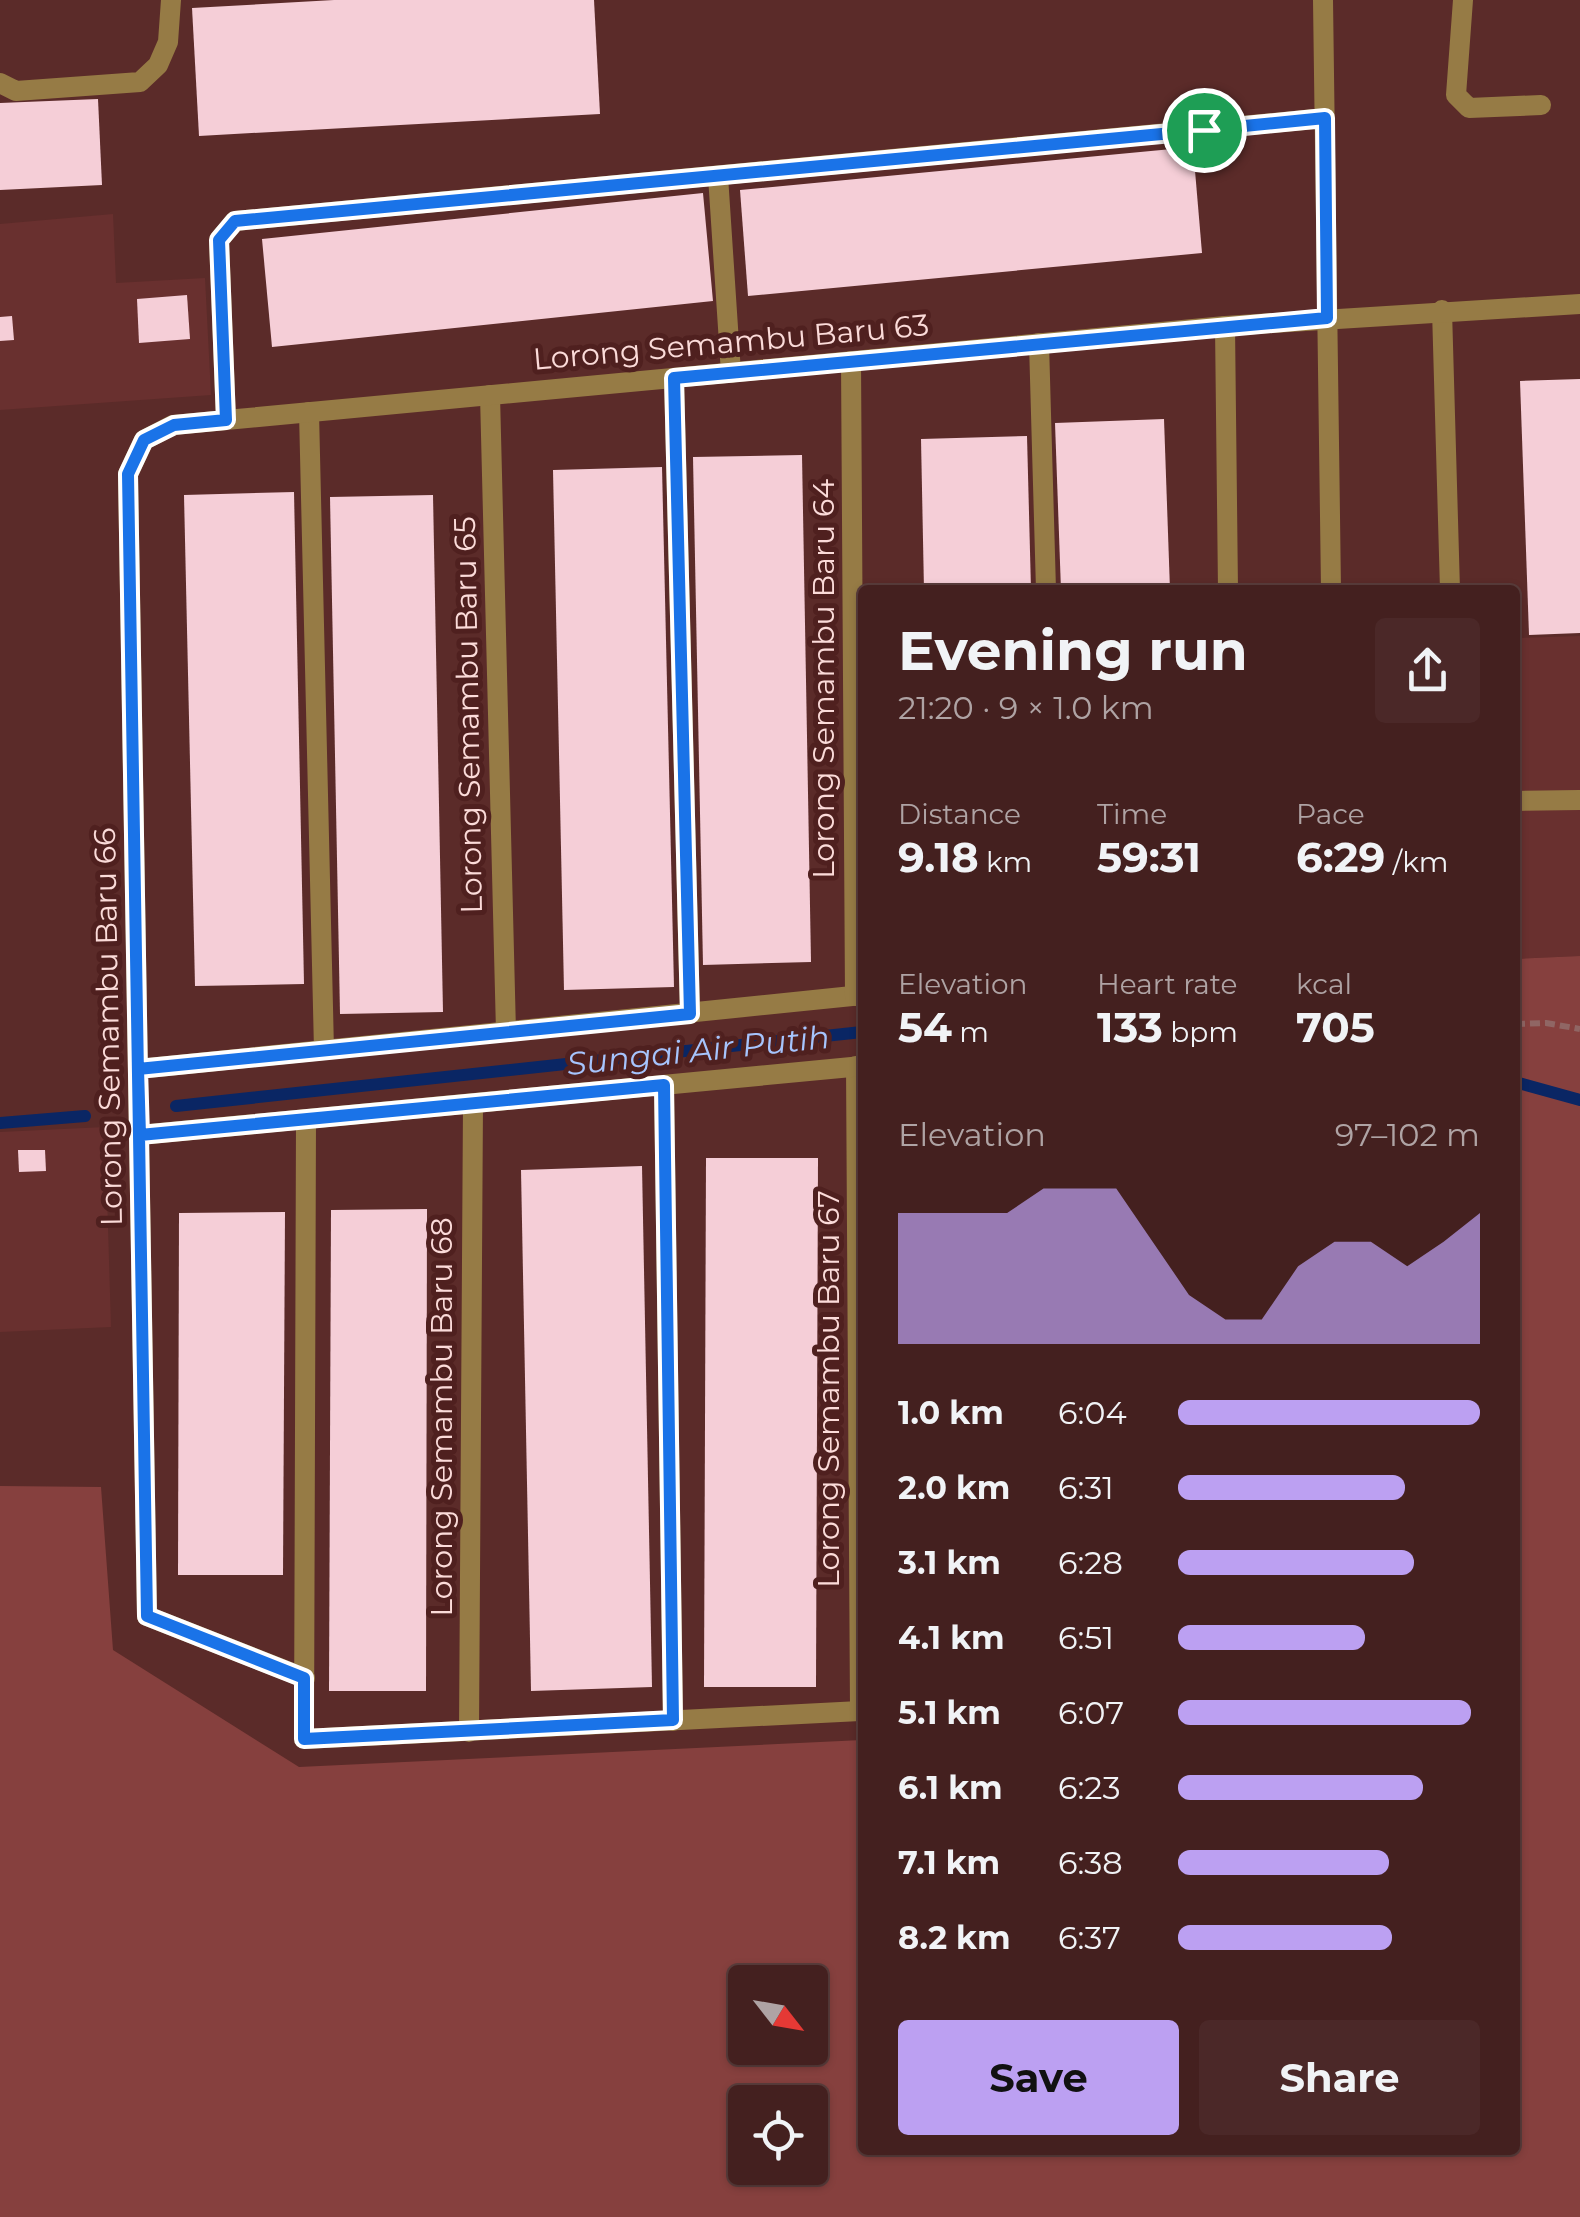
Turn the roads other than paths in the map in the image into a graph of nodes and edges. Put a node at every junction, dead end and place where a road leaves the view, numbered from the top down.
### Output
1 (171, 0) edge
2 (1323, 0) edge
3 (1462, 0) edge
4 (0, 83) edge
5 (1541, 105) dead end
6 (1325, 118) junction
7 (718, 176) junction
8 (1580, 304) edge
9 (1442, 310) junction
10 (1327, 318) junction
11 (1225, 326) junction
12 (1040, 344) junction
13 (851, 361) junction
14 (730, 372) junction
15 (674, 378) junction
16 (490, 395) junction
17 (309, 412) junction
18 (226, 420) junction
19 (144, 440) joint
20 (1046, 585) edge
21 (1228, 585) edge
22 (1331, 585) edge
23 (1450, 585) edge
24 (1580, 800) edge
25 (1520, 801) edge
26 (858, 917) edge
27 (858, 996) edge
28 (690, 1014) junction
29 (506, 1032) junction
30 (324, 1050) junction
31 (858, 1066) edge
32 (138, 1069) junction
33 (664, 1085) junction
34 (473, 1104) junction
35 (306, 1119) junction
36 (140, 1135) junction
37 (304, 1678) junction
38 (858, 1712) edge
39 (673, 1720) junction
40 (469, 1732) junction

1 - 4 street
2 - 6 street
3 - 5 street
6 - 7 street
6 - 10 street
7 - 14 street
7 - 18 street
8 - 9 street, Lorong Semambu Baru 63
9 - 10 street, Lorong Semambu Baru 63
9 - 23 street
10 - 11 street, Lorong Semambu Baru 63
10 - 22 street
11 - 12 street, Lorong Semambu Baru 63
11 - 21 street
12 - 13 street, Lorong Semambu Baru 63
12 - 20 street
13 - 14 street, Lorong Semambu Baru 63
13 - 26 street, Lorong Semambu Baru 64
14 - 15 street, Lorong Semambu Baru 63
15 - 16 street, Lorong Semambu Baru 63
15 - 28 street
16 - 17 street, Lorong Semambu Baru 63
16 - 29 street, Lorong Semambu Baru 65
17 - 18 street, Lorong Semambu Baru 63
17 - 30 street
18 - 19 street, Lorong Semambu Baru 63
19 - 32 street, Lorong Semambu Baru 66
24 - 25 street
27 - 28 street
28 - 29 street
29 - 30 street
30 - 32 street
31 - 33 street
32 - 36 street, Lorong Semambu Baru 66
33 - 34 street
33 - 39 street
34 - 35 street
34 - 40 street, Lorong Semambu Baru 68
35 - 36 street
35 - 37 street
36 - 37 street, Lorong Semambu Baru 66
37 - 40 street
38 - 39 street, Lorong Semambu Baru 67
39 - 40 street

